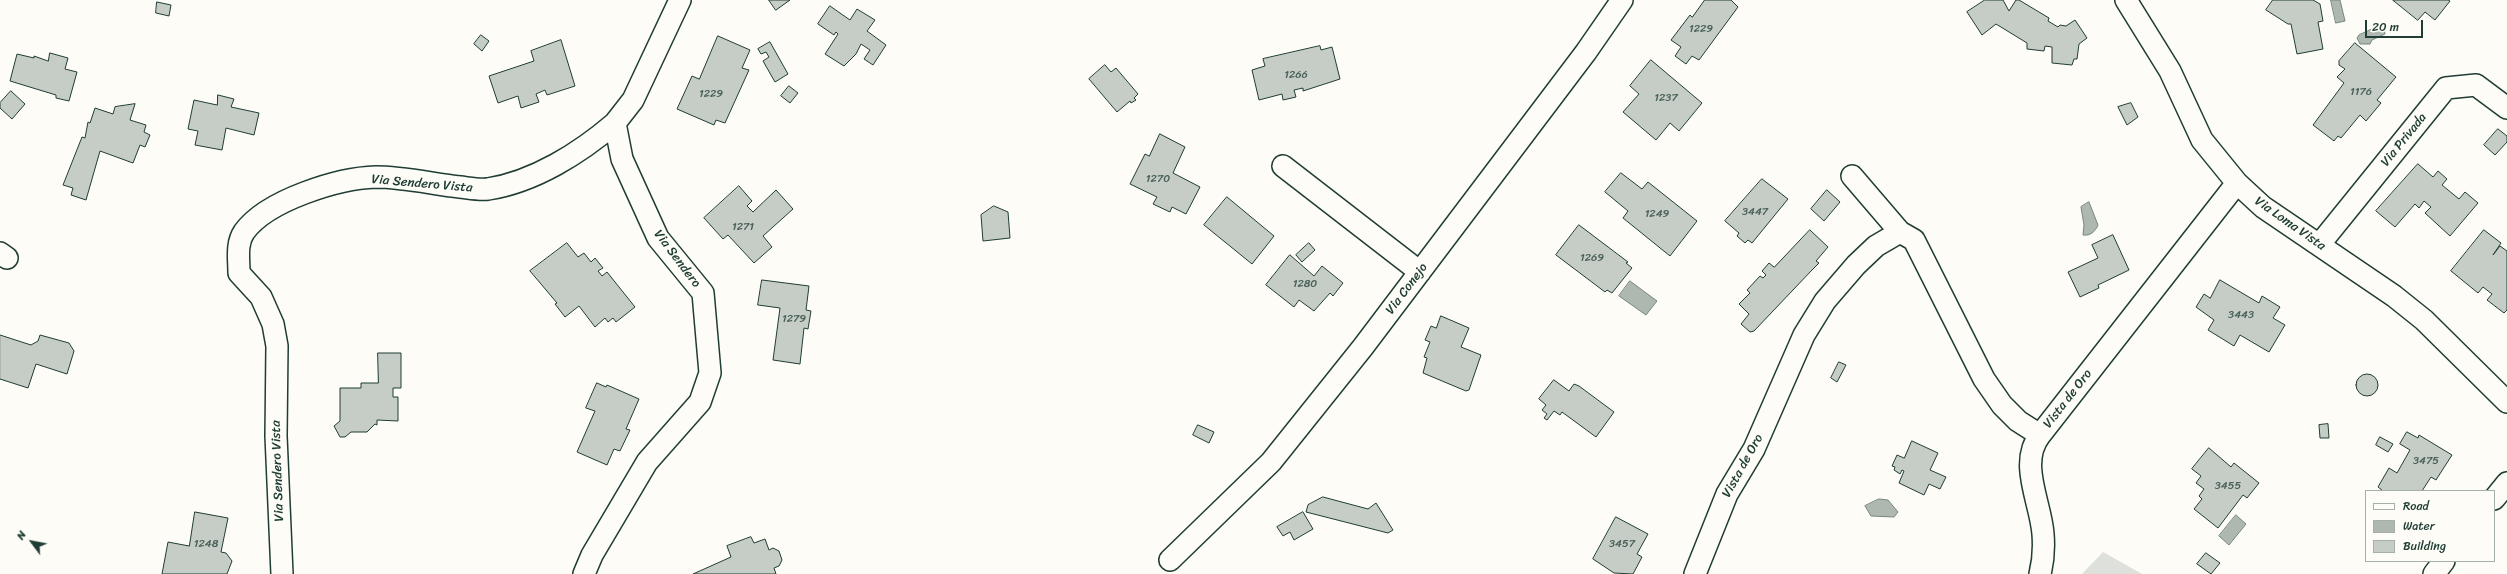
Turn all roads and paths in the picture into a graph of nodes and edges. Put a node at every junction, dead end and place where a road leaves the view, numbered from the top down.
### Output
1 (680, 0) edge
2 (1622, 0) edge
3 (2126, 0) edge
4 (2507, 108) edge
5 (615, 123) junction
6 (1283, 166) dead end
7 (1852, 176) dead end
8 (2237, 183) junction
9 (1900, 232) junction
10 (2319, 245) junction
11 (1420, 272) junction
12 (2507, 402) edge
13 (2040, 435) junction
14 (2507, 483) edge
15 (2495, 498) edge
16 (1170, 560) dead end
17 (2443, 562) edge
18 (282, 574) edge
19 (584, 574) edge
20 (1695, 574) edge
21 (2040, 574) edge
22 (2434, 574) edge

1 - 5 street
2 - 11 street, Via Conejo
3 - 8 street, Via Loma Vista
4 - 10 street, Via Privada
5 - 18 street, Via Sendero Vista
5 - 19 street, Via Sendero
6 - 11 street
7 - 9 street, Vista de Oro
8 - 10 street, Via Loma Vista
8 - 13 street, Vista de Oro
9 - 13 street, Vista de Oro
9 - 20 street, Vista de Oro
10 - 12 street, Via Loma Vista
11 - 16 street, Via Conejo
13 - 21 street
14 - 15 street
17 - 22 street

